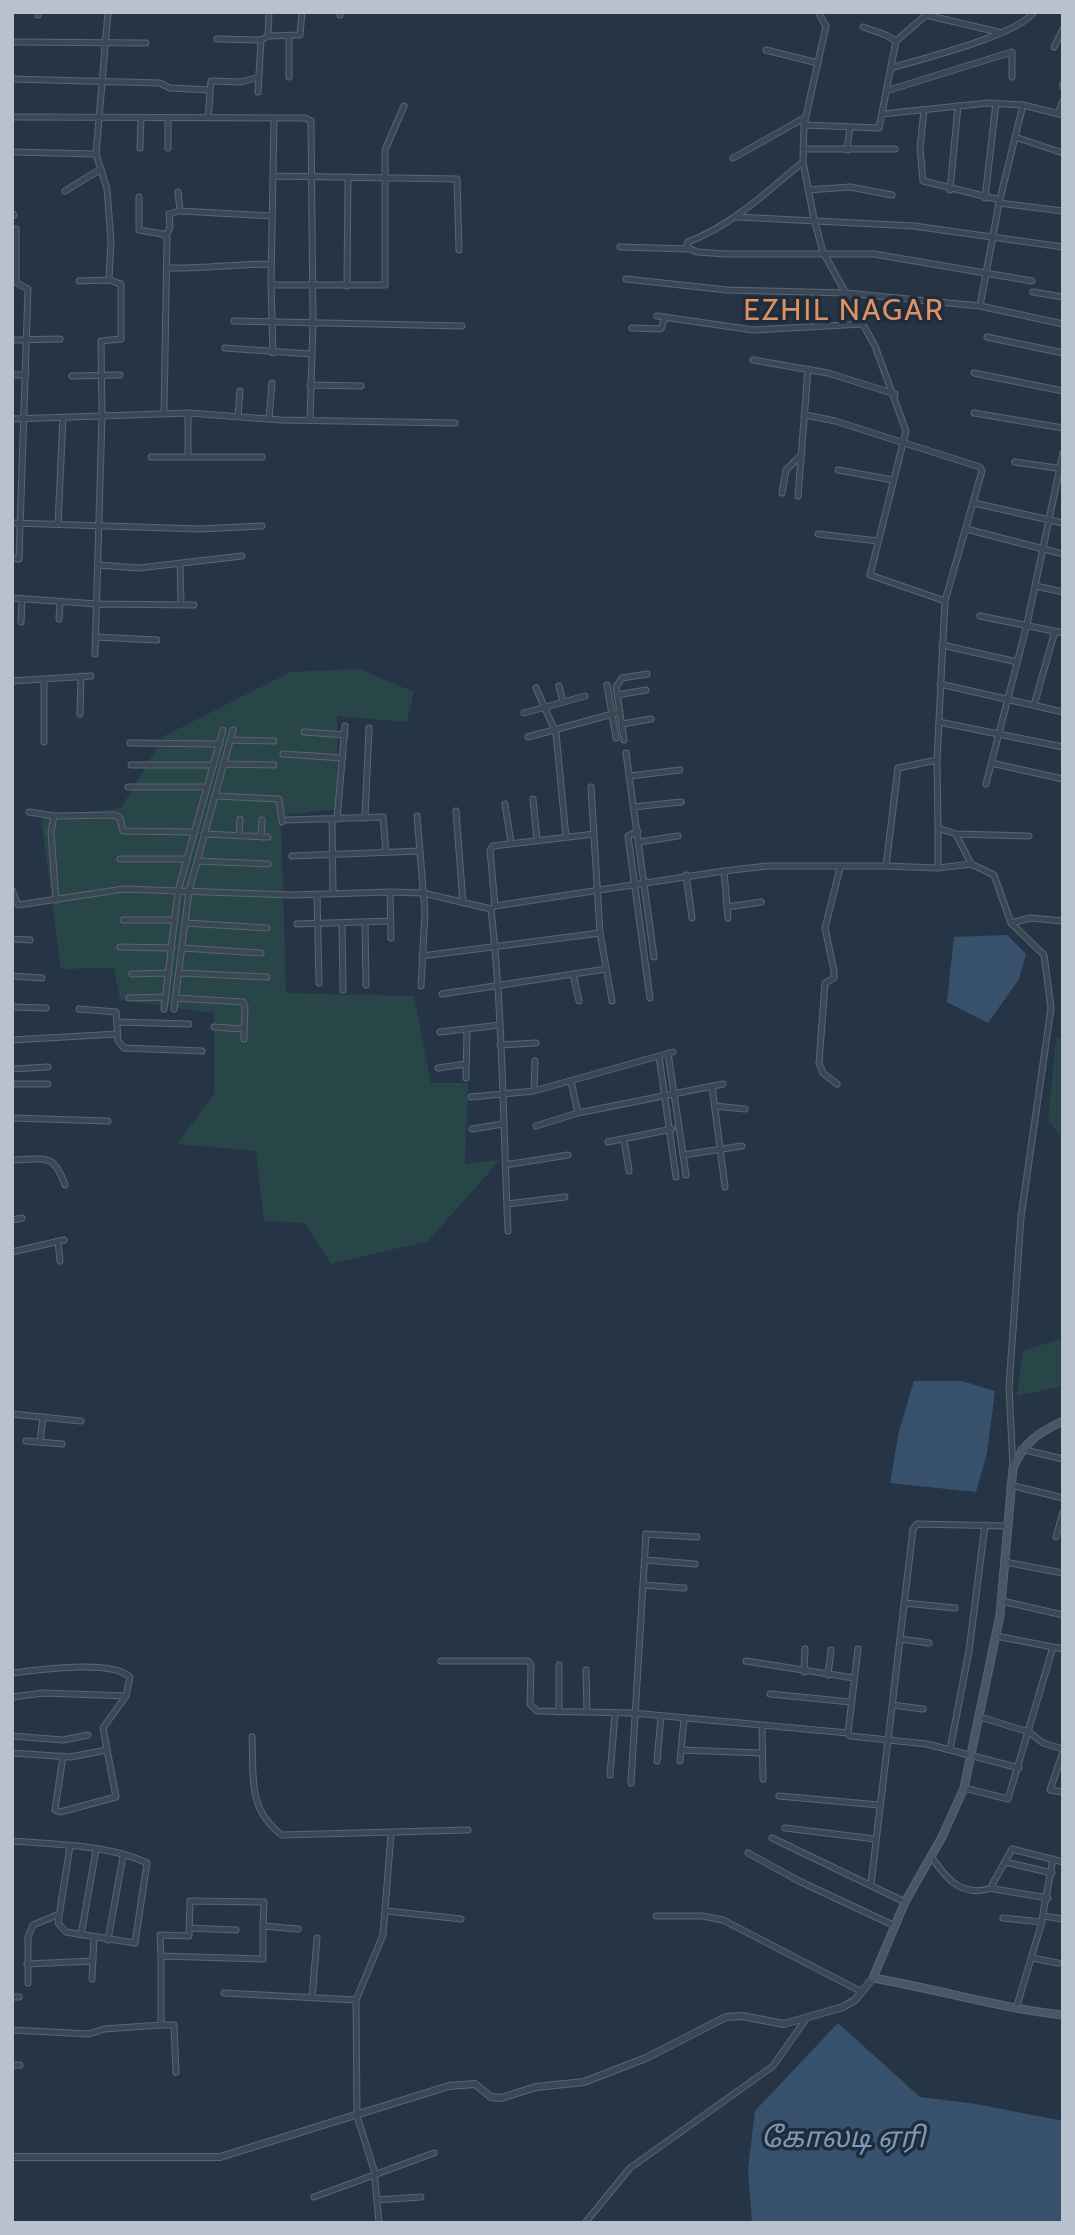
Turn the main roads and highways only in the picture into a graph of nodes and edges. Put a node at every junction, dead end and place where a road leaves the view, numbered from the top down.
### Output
1 (1063, 1421) edge
2 (1063, 2015) edge

1 - 2 main road

